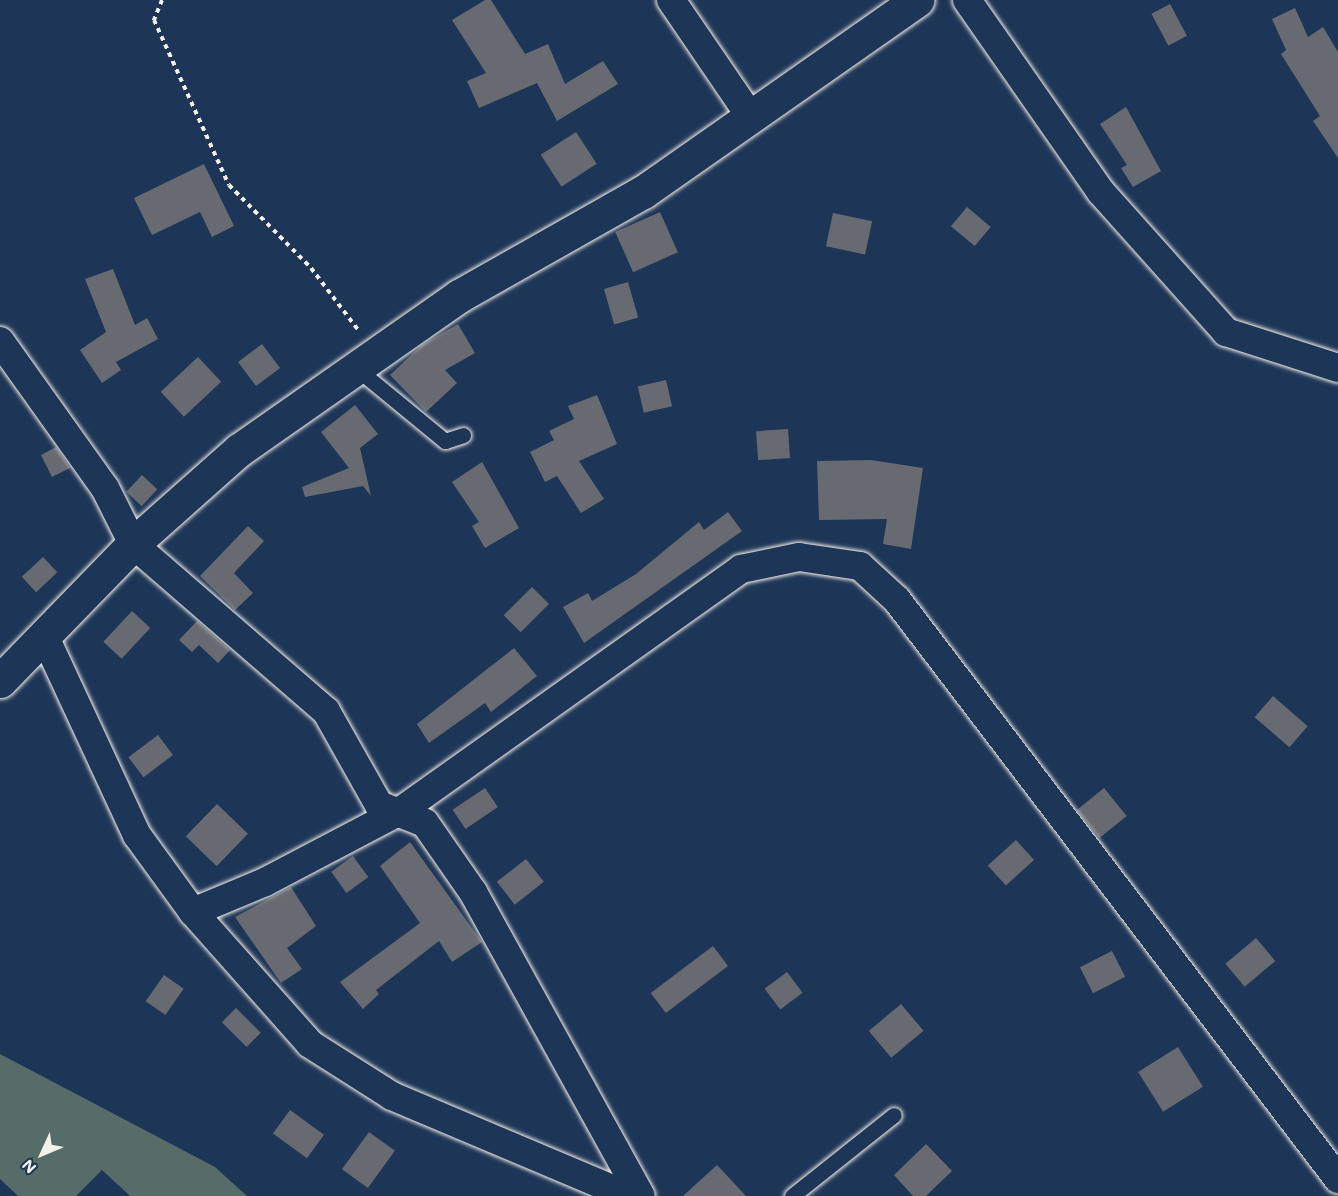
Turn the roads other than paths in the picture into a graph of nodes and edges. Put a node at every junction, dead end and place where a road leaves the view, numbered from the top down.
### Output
1 (671, 0) edge
2 (917, 0) edge
3 (966, 0) edge
4 (748, 113) junction
5 (0, 341) edge
6 (366, 361) junction
7 (1338, 368) edge
8 (463, 435) dead end
9 (133, 544) junction
10 (44, 635) junction
11 (0, 681) edge
12 (402, 810) junction
13 (193, 912) junction
14 (894, 1115) dead end
15 (1338, 1179) edge
16 (629, 1196) edge
17 (640, 1196) edge
18 (792, 1196) edge

1 - 4 street
2 - 4 main road
3 - 7 street
4 - 6 main road
5 - 9 street
6 - 8 lane
6 - 9 main road
9 - 10 main road
9 - 12 street
10 - 11 main road
10 - 13 street
12 - 13 street
12 - 15 street
12 - 17 street
13 - 16 street
14 - 18 lane

